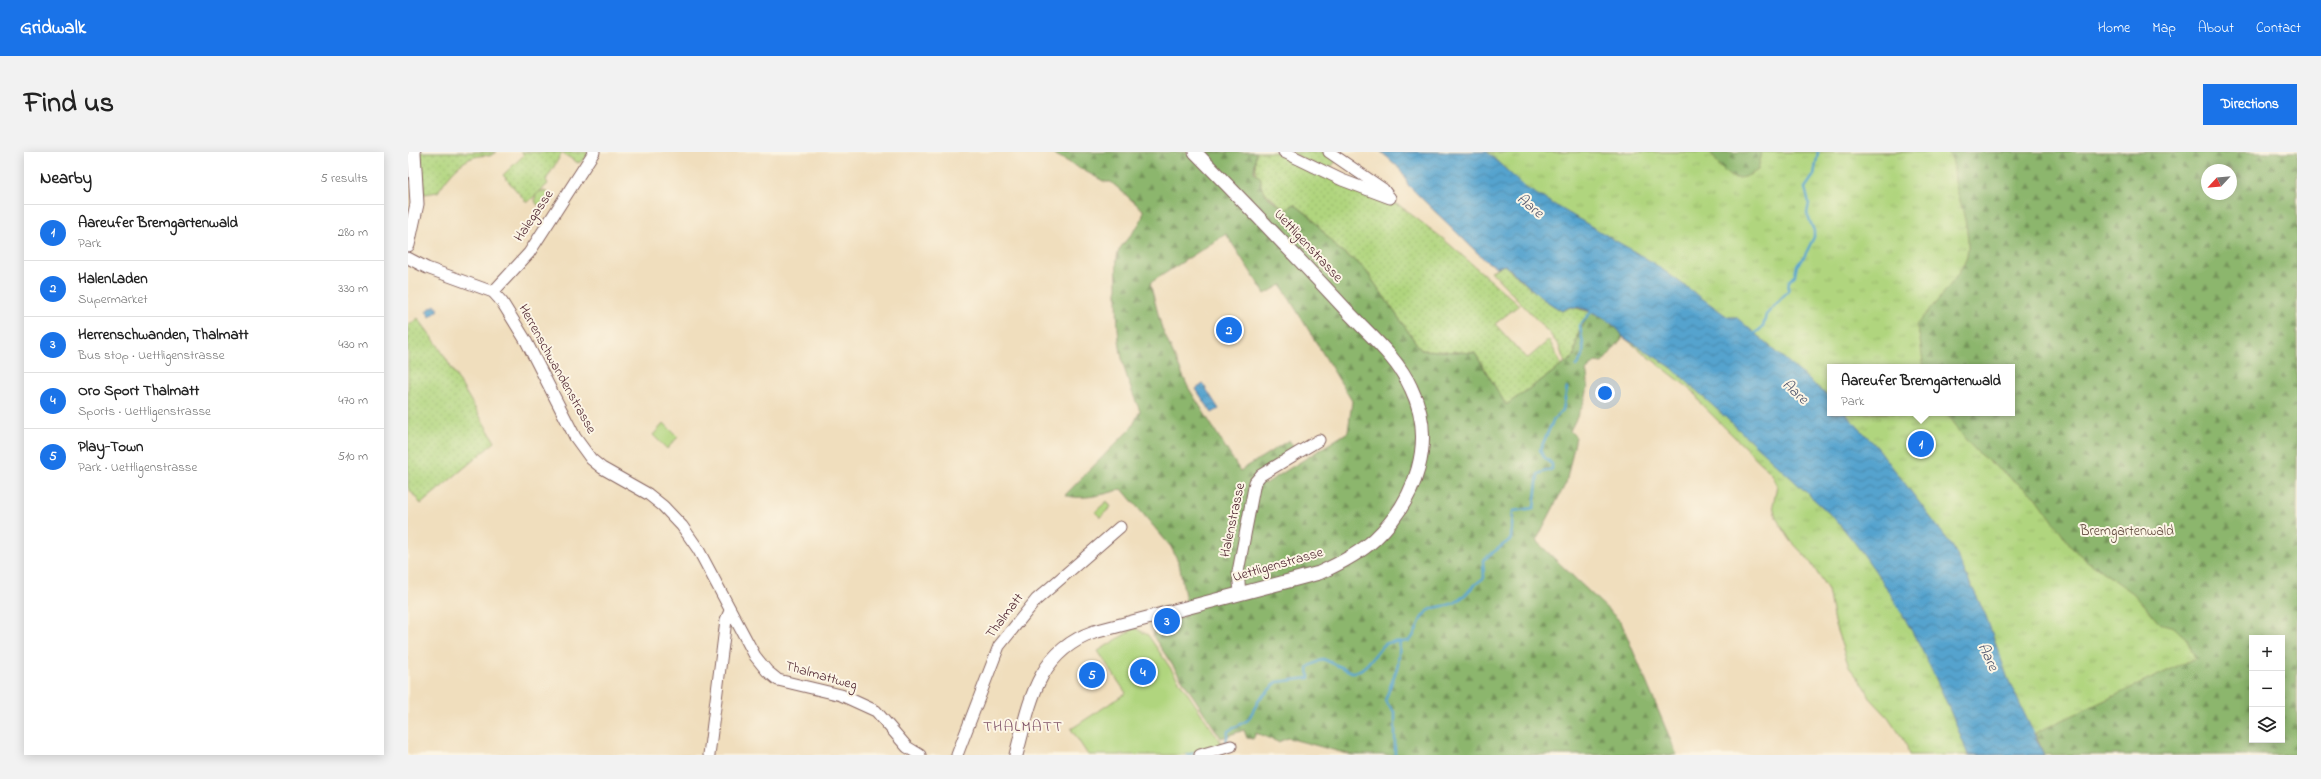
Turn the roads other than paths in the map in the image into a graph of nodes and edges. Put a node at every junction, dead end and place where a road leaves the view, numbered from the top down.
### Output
1 (414, 152) edge
2 (594, 152) edge
3 (1195, 152) edge
4 (1284, 152) edge
5 (1329, 152) edge
6 (408, 245) edge
7 (408, 258) edge
8 (493, 292) junction
9 (1319, 440) dead end
10 (1120, 527) dead end
11 (1240, 593) junction
12 (730, 611) junction
13 (1231, 746) dead end
14 (709, 755) edge
15 (920, 755) edge
16 (957, 755) edge
17 (1016, 755) edge
18 (1200, 755) edge

1 - 6 main road
2 - 8 street, Halegasse
3 - 11 main road, Uettligenstrasse
4 - 5 street
7 - 8 street
8 - 12 street, Herrenschwandenstrasse
9 - 11 street, Halenstrasse
10 - 16 street, Thalmatt
11 - 17 main road, Uettligenstrasse
12 - 14 street
12 - 15 street, Thalmattweg
13 - 18 street

